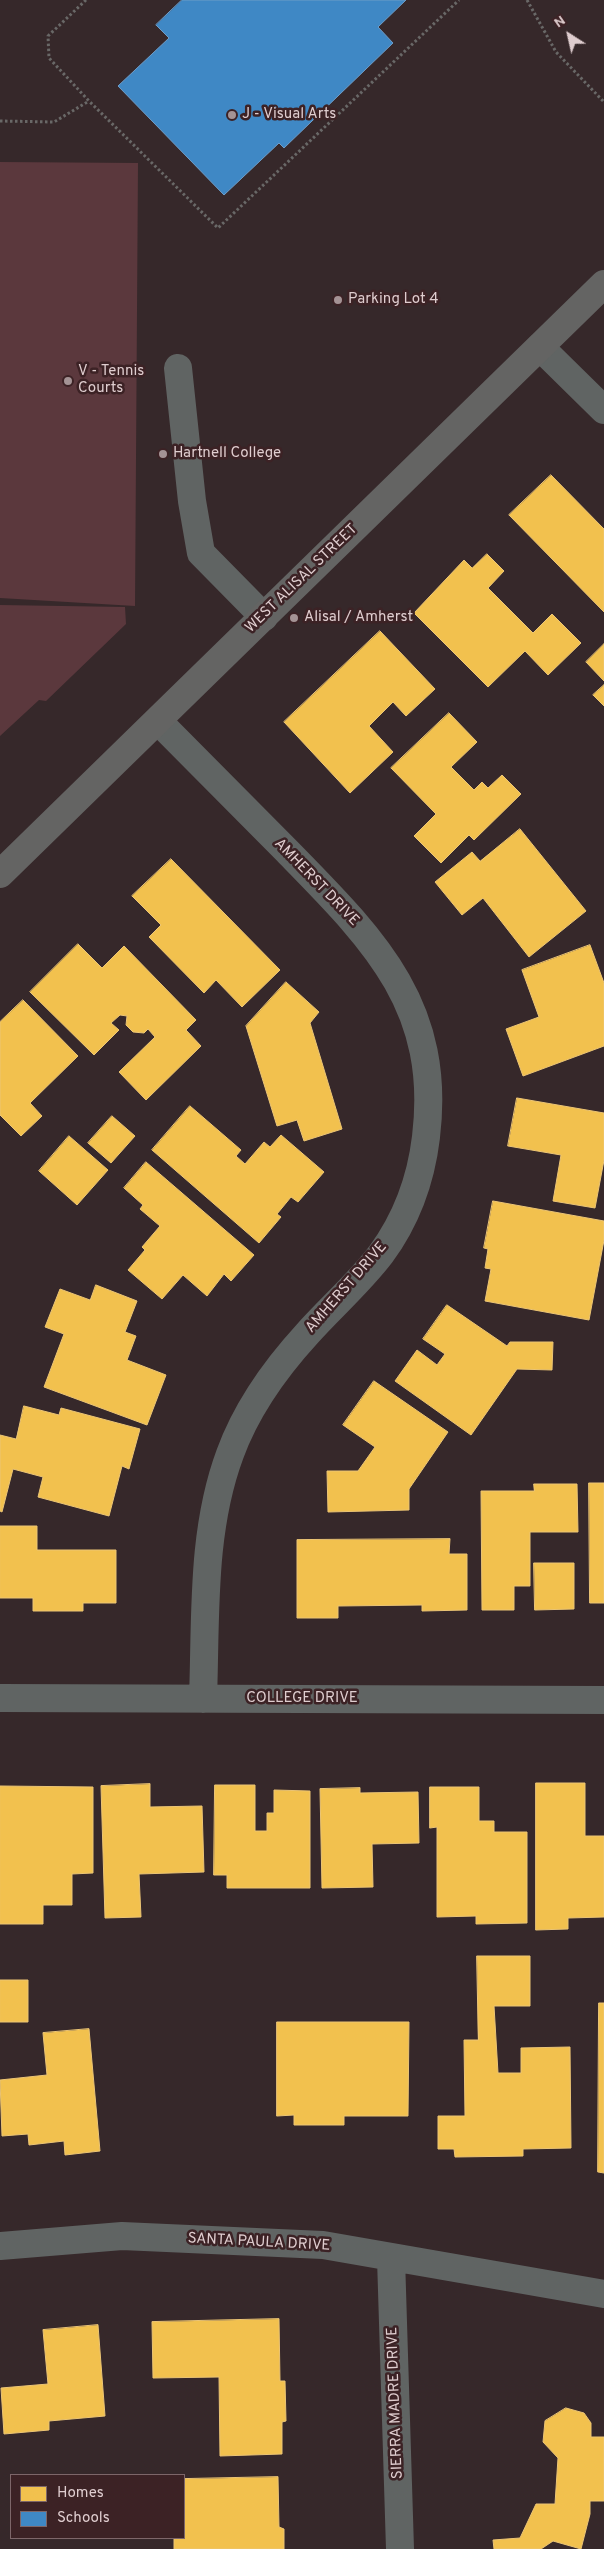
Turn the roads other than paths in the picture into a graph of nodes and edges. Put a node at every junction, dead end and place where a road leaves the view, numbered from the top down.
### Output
1 (604, 284) edge
2 (540, 347) junction
3 (178, 368) dead end
4 (604, 410) edge
5 (264, 617) junction
6 (158, 721) junction
7 (0, 874) edge
8 (0, 1698) edge
9 (203, 1699) junction
10 (604, 1700) edge
11 (0, 2246) edge
12 (391, 2258) junction
13 (604, 2294) edge
14 (400, 2549) edge

1 - 2 main road, WEST ALISAL STREET
2 - 4 street
2 - 5 main road, WEST ALISAL STREET
3 - 5 street
5 - 6 main road, WEST ALISAL STREET
6 - 7 main road, WEST ALISAL STREET
6 - 9 street, AMHERST DRIVE
8 - 9 street, COLLEGE DRIVE
9 - 10 street, COLLEGE DRIVE
11 - 12 street, SANTA PAULA DRIVE
12 - 13 street, SANTA PAULA DRIVE
12 - 14 street, SIERRA MADRE DRIVE

